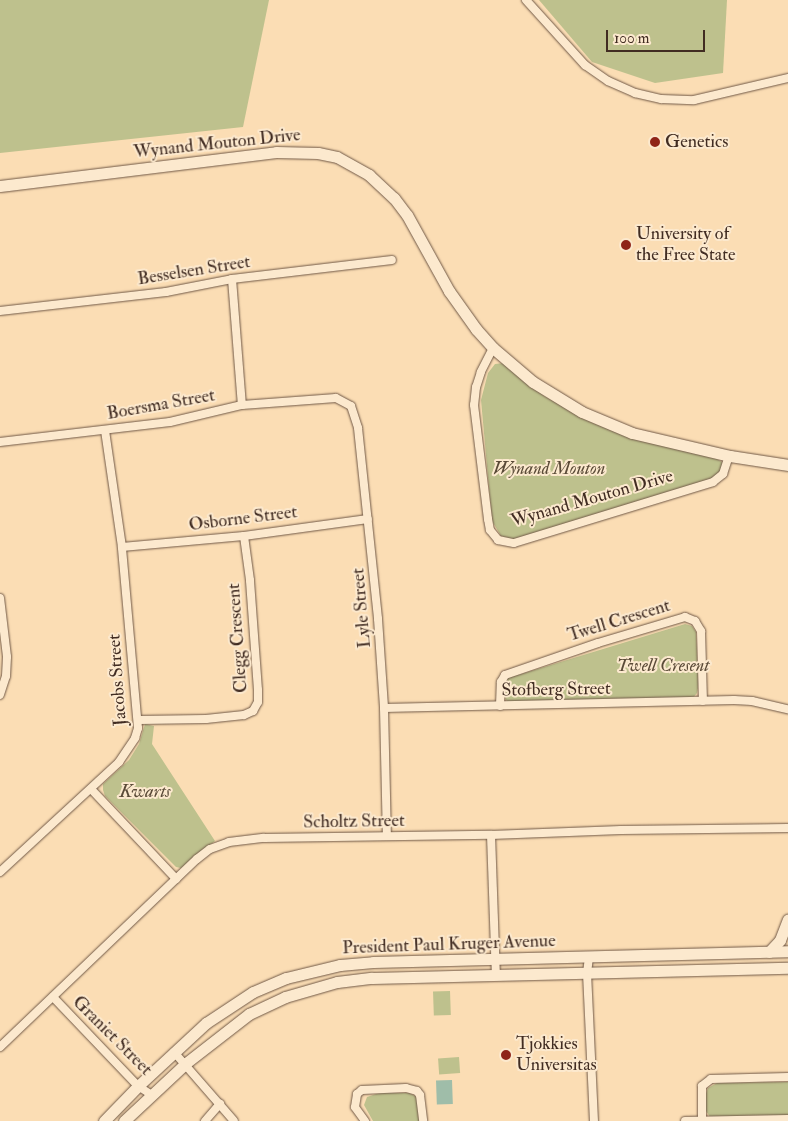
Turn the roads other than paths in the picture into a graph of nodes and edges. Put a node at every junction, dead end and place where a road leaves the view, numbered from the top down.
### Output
1 (526, 0) edge
2 (788, 78) edge
3 (0, 186) edge
4 (392, 260) dead end
5 (232, 279) junction
6 (0, 311) edge
7 (494, 348) junction
8 (326, 398) joint
9 (242, 405) junction
10 (105, 431) junction
11 (0, 442) edge
12 (730, 456) junction
13 (788, 465) edge
14 (788, 473) edge
15 (368, 518) junction
16 (244, 536) junction
17 (122, 547) junction
18 (0, 598) edge
19 (0, 695) edge
20 (703, 701) junction
21 (500, 706) junction
22 (384, 708) junction
23 (788, 709) edge
24 (139, 720) junction
25 (91, 789) junction
26 (788, 828) edge
27 (490, 835) junction
28 (387, 836) junction
29 (0, 872) edge
30 (176, 879) junction
31 (788, 919) edge
32 (788, 923) edge
33 (769, 952) junction
34 (788, 953) edge
35 (589, 957) junction
36 (496, 958) junction
37 (788, 968) edge
38 (300, 974) junction
39 (587, 974) junction
40 (496, 976) junction
41 (306, 990) junction
42 (52, 997) junction
43 (0, 1047) edge
44 (174, 1052) junction
45 (186, 1063) junction
46 (788, 1077) edge
47 (138, 1086) junction
48 (152, 1095) junction
49 (220, 1104) junction
50 (702, 1120) edge
51 (788, 1120) edge
52 (104, 1121) edge
53 (124, 1121) edge
54 (205, 1121) edge
55 (234, 1121) edge
56 (366, 1121) edge
57 (423, 1121) edge
58 (594, 1121) edge
59 (685, 1121) edge

1 - 2 street
3 - 7 street, Wynand Mouton Drive
4 - 5 street, Besselsen Street
5 - 6 street, Besselsen Street
5 - 9 street
7 - 12 street, Wynand Mouton Drive
7 - 12 street, Wynand Mouton Drive
8 - 9 street, Boersma Street
8 - 15 street, Lyle Street
9 - 10 street, Boersma Street
10 - 11 street, Boersma Street
10 - 17 street, Jacobs Street
12 - 13 street, Wynand Mouton Drive
12 - 14 street, Wynand Mouton Drive
15 - 16 street, Osborne Street
15 - 22 street, Lyle Street
16 - 17 street, Osborne Street
16 - 24 street, Clegg Crescent
17 - 24 street, Jacobs Street
18 - 19 street
20 - 21 street, Stofberg Street
20 - 21 street, Twell Crescent
20 - 23 street, Stofberg Street
21 - 22 street, Stofberg Street
22 - 28 street, Lyle Street
24 - 25 street, Jacobs Street
25 - 29 street, Jacobs Street
25 - 30 street
26 - 27 street, Scholtz Street
27 - 28 street, Scholtz Street
27 - 36 street
28 - 30 street, Scholtz Street
30 - 42 street, Scholtz Street
31 - 33 street
32 - 34 street
33 - 34 street, President Paul Kruger Avenue
33 - 35 street, President Paul Kruger Avenue
35 - 36 street, President Paul Kruger Avenue
35 - 39 street
36 - 38 street, President Paul Kruger Avenue
36 - 40 street
37 - 39 street, President Paul Kruger Avenue
38 - 41 street
38 - 44 street, President Paul Kruger Avenue
39 - 40 street, President Paul Kruger Avenue
39 - 58 street
40 - 41 street, President Paul Kruger Avenue
41 - 45 street, President Paul Kruger Avenue
42 - 43 street, Scholtz Street
42 - 47 street, Graniet Street
44 - 45 street
44 - 47 street, President Paul Kruger Avenue
45 - 48 street, President Paul Kruger Avenue
45 - 49 street
46 - 50 street
47 - 48 street, Graniet Street
47 - 52 street, President Paul Kruger Avenue
48 - 53 street, President Paul Kruger Avenue
49 - 54 street
49 - 55 street
50 - 51 street
50 - 59 street
56 - 57 street

